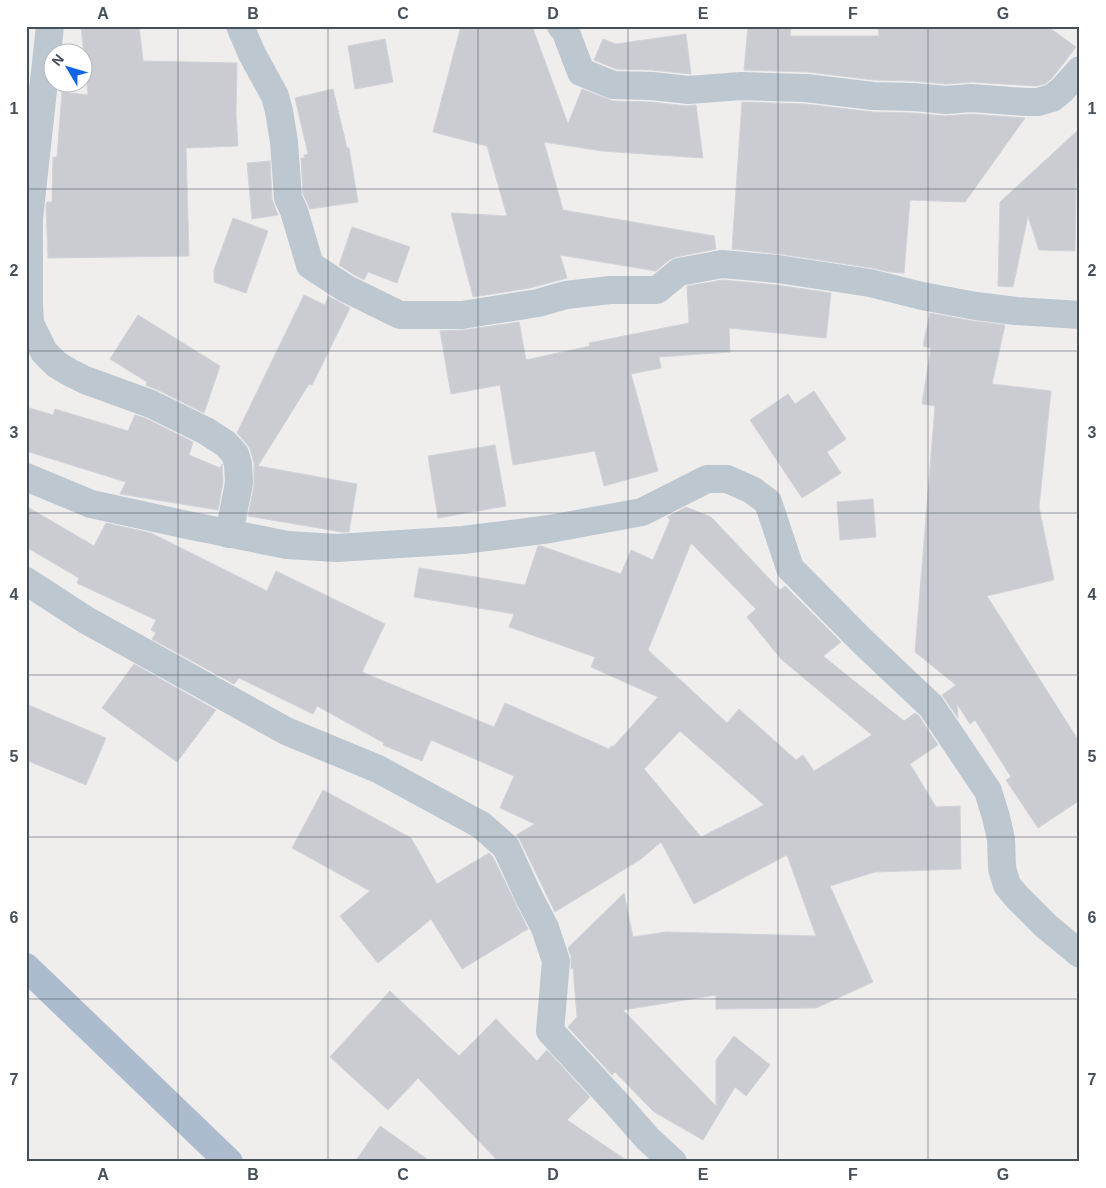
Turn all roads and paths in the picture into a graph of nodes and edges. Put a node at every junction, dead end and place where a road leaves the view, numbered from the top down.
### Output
1 (50, 26) edge
2 (240, 26) edge
3 (561, 26) edge
4 (1080, 70) edge
5 (1080, 315) edge
6 (26, 477) edge
7 (230, 534) junction
8 (26, 582) edge
9 (1080, 954) edge
10 (26, 967) edge
11 (229, 1162) edge
12 (673, 1162) edge

1 - 7 street
2 - 5 street
3 - 4 street
6 - 7 street
7 - 9 street
8 - 12 street
10 - 11 main road

